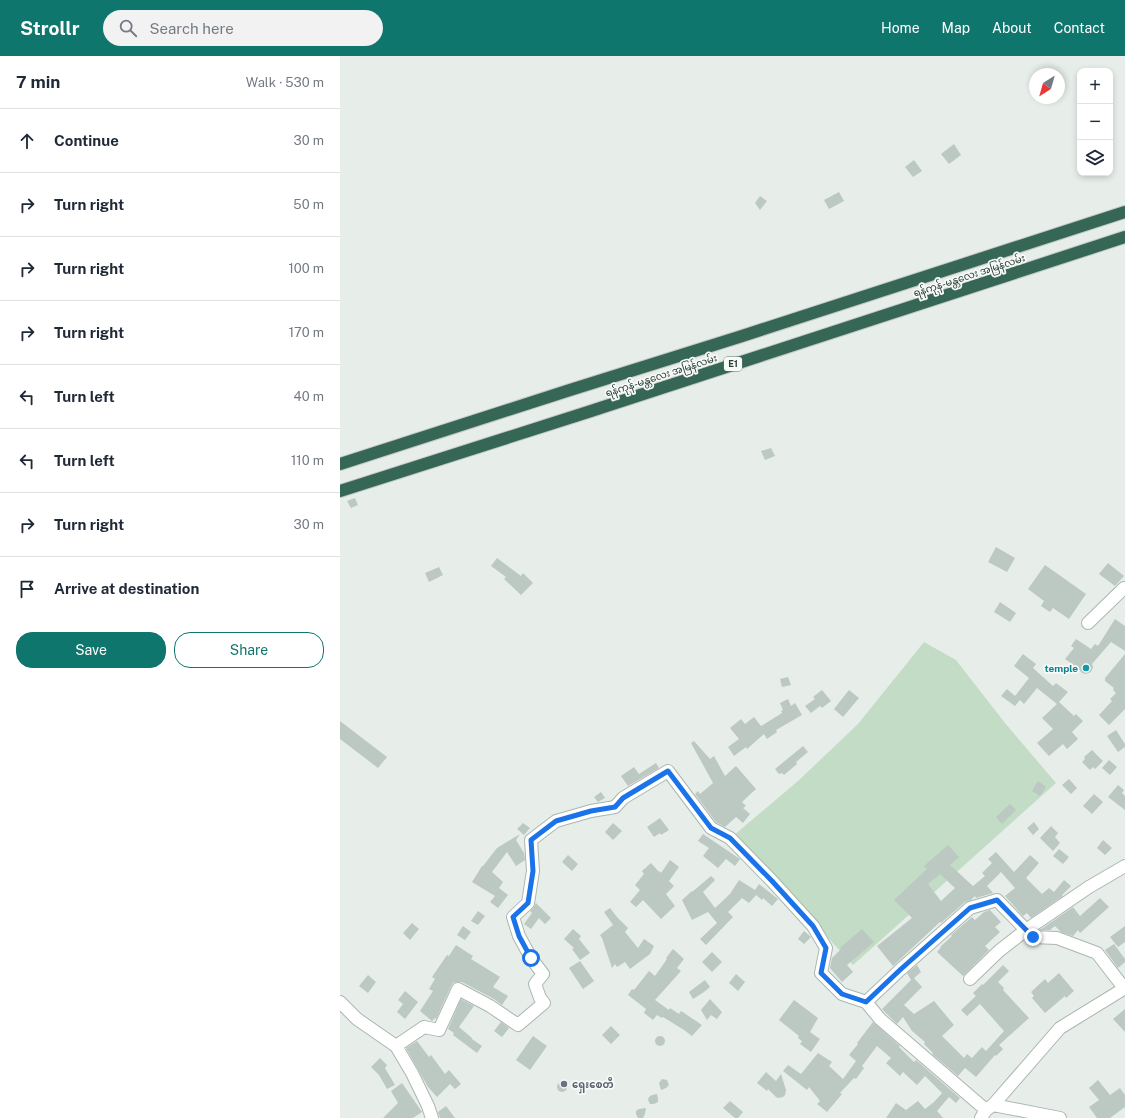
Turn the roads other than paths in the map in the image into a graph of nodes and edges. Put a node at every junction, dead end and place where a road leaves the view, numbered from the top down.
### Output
1 (1125, 212) edge
2 (1125, 237) edge
3 (340, 464) edge
4 (340, 491) edge
5 (1125, 589) edge
6 (1088, 623) dead end
7 (1125, 866) edge
8 (1026, 930) junction
9 (970, 979) dead end
10 (1125, 988) edge
11 (340, 1002) edge
12 (866, 1002) junction
13 (396, 1046) junction
14 (987, 1111) edge
15 (432, 1118) edge
16 (1060, 1118) edge

1 - 3 highway, ရန်ကုန်-မန္တလေး အမြန်လမ်း / E1
2 - 4 highway, ရန်ကုန်-မန္တလေး အမြန်လမ်း / E1
5 - 6 street
7 - 8 street
8 - 9 street
8 - 10 street
8 - 12 street
10 - 14 street
11 - 13 street
12 - 13 street
12 - 14 street
13 - 15 street
14 - 16 street

